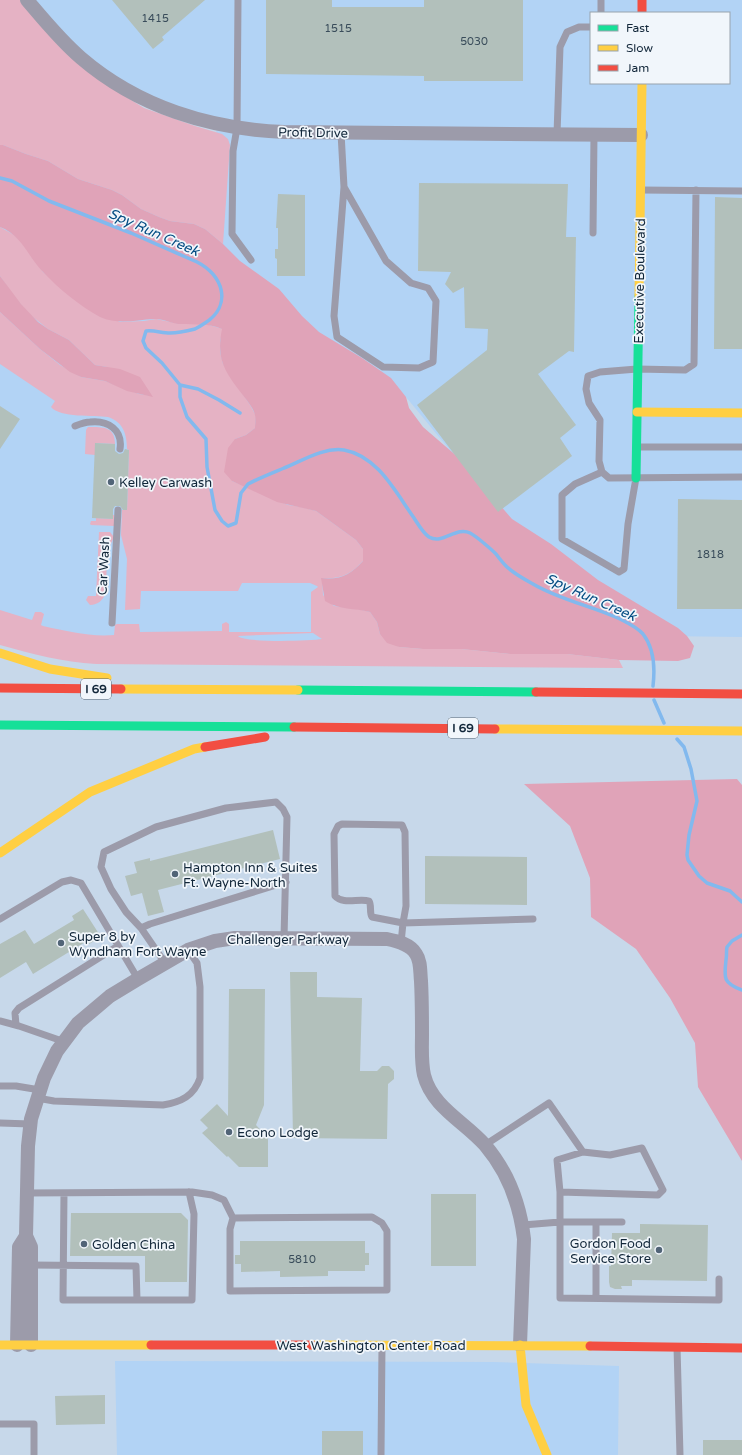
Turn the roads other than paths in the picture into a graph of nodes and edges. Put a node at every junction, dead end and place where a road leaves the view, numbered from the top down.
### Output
1 (27, 0) edge
2 (238, 0) edge
3 (601, 0) edge
4 (642, 0) edge
5 (601, 12) edge
6 (642, 12) edge
7 (590, 27) edge
8 (642, 84) edge
9 (237, 128) junction
10 (341, 133) junction
11 (557, 134) junction
12 (594, 134) junction
13 (641, 135) junction
14 (344, 187) junction
15 (641, 190) junction
16 (696, 190) junction
17 (742, 191) edge
18 (593, 233) dead end
19 (251, 260) dead end
20 (637, 369) junction
21 (637, 412) junction
22 (742, 413) edge
23 (75, 426) dead end
24 (637, 447) junction
25 (742, 447) edge
26 (120, 449) dead end
27 (602, 472) junction
28 (742, 477) edge
29 (636, 478) junction
30 (118, 510) dead end
31 (112, 623) dead end
32 (0, 653) edge
33 (0, 688) edge
34 (191, 690) junction
35 (742, 694) edge
36 (0, 725) edge
37 (301, 727) junction
38 (742, 731) edge
39 (0, 853) edge
40 (286, 882) junction
41 (0, 918) edge
42 (533, 919) dead end
43 (403, 923) junction
44 (142, 928) junction
45 (284, 938) junction
46 (401, 943) junction
47 (118, 946) junction
48 (188, 950) junction
49 (165, 963) junction
50 (138, 979) junction
51 (0, 1021) edge
52 (16, 1025) junction
53 (65, 1042) junction
54 (0, 1086) edge
55 (39, 1094) junction
56 (0, 1123) edge
57 (30, 1124) junction
58 (485, 1145) junction
59 (583, 1152) junction
60 (189, 1192) junction
61 (560, 1192) junction
62 (27, 1193) junction
63 (64, 1193) junction
64 (233, 1218) junction
65 (560, 1222) junction
66 (596, 1222) junction
67 (622, 1222) dead end
68 (523, 1225) junction
69 (26, 1236) junction
70 (31, 1265) junction
71 (63, 1265) junction
72 (719, 1280) dead end
73 (596, 1298) junction
74 (137, 1300) junction
75 (0, 1345) edge
76 (24, 1345) junction
77 (382, 1345) junction
78 (520, 1345) junction
79 (677, 1347) junction
80 (742, 1348) edge
81 (0, 1424) edge
82 (34, 1455) edge
83 (381, 1455) edge
84 (547, 1455) edge
85 (680, 1455) edge

1 - 9 street, Profit Drive
2 - 9 lane
3 - 5 lane
4 - 6 main road
7 - 11 lane
8 - 13 main road, Executive Boulevard
9 - 10 street, Profit Drive
9 - 19 lane
10 - 11 street, Profit Drive
10 - 14 lane
11 - 12 street, Profit Drive
12 - 13 street, Profit Drive
12 - 18 lane
13 - 15 main road, Executive Boulevard
14 - 14 lane
15 - 16 lane
15 - 20 main road, Executive Boulevard
16 - 17 lane
16 - 20 lane
20 - 21 main road, Executive Boulevard
20 - 27 lane
21 - 22 main road
21 - 24 main road, Executive Boulevard
23 - 26 lane
24 - 25 lane
24 - 29 main road, Executive Boulevard
27 - 29 lane
27 - 29 lane
28 - 29 lane
30 - 31 lane, Car Wash
32 - 34 main road
33 - 34 main road, I 69
34 - 35 main road, I 69
36 - 37 main road, I 69
37 - 38 main road, I 69
37 - 39 main road
40 - 44 lane
40 - 44 lane
40 - 45 lane
41 - 47 lane
42 - 43 lane
43 - 43 lane
43 - 46 lane
44 - 49 lane
45 - 46 street, Challenger Parkway
45 - 48 street, Challenger Parkway
46 - 58 street
47 - 50 lane
47 - 52 lane
48 - 49 street, Challenger Parkway
48 - 55 lane
49 - 50 street, Challenger Parkway
50 - 53 street, Challenger Parkway
51 - 52 lane
52 - 53 lane
53 - 55 street, Challenger Parkway
54 - 55 lane
55 - 57 street, Challenger Parkway
56 - 57 lane
57 - 62 street, Challenger Parkway
58 - 59 lane
58 - 68 street
59 - 61 lane
59 - 61 lane
60 - 63 lane
60 - 64 lane
60 - 74 lane
61 - 65 lane
62 - 63 lane
62 - 69 street, Challenger Parkway
63 - 71 lane
64 - 64 lane
65 - 66 lane
65 - 68 lane
65 - 73 lane
66 - 67 lane
66 - 73 lane
68 - 78 street
69 - 70 street, Challenger Parkway
69 - 76 street, Challenger Parkway
70 - 71 lane
70 - 76 street, Challenger Parkway
71 - 74 lane
71 - 74 lane
72 - 73 lane
75 - 76 main road, West Washington Center Road
76 - 77 main road, West Washington Center Road
77 - 78 main road, West Washington Center Road
77 - 83 lane
78 - 79 main road, West Washington Center Road
78 - 84 main road
79 - 80 main road, West Washington Center Road
79 - 85 lane
81 - 82 lane

